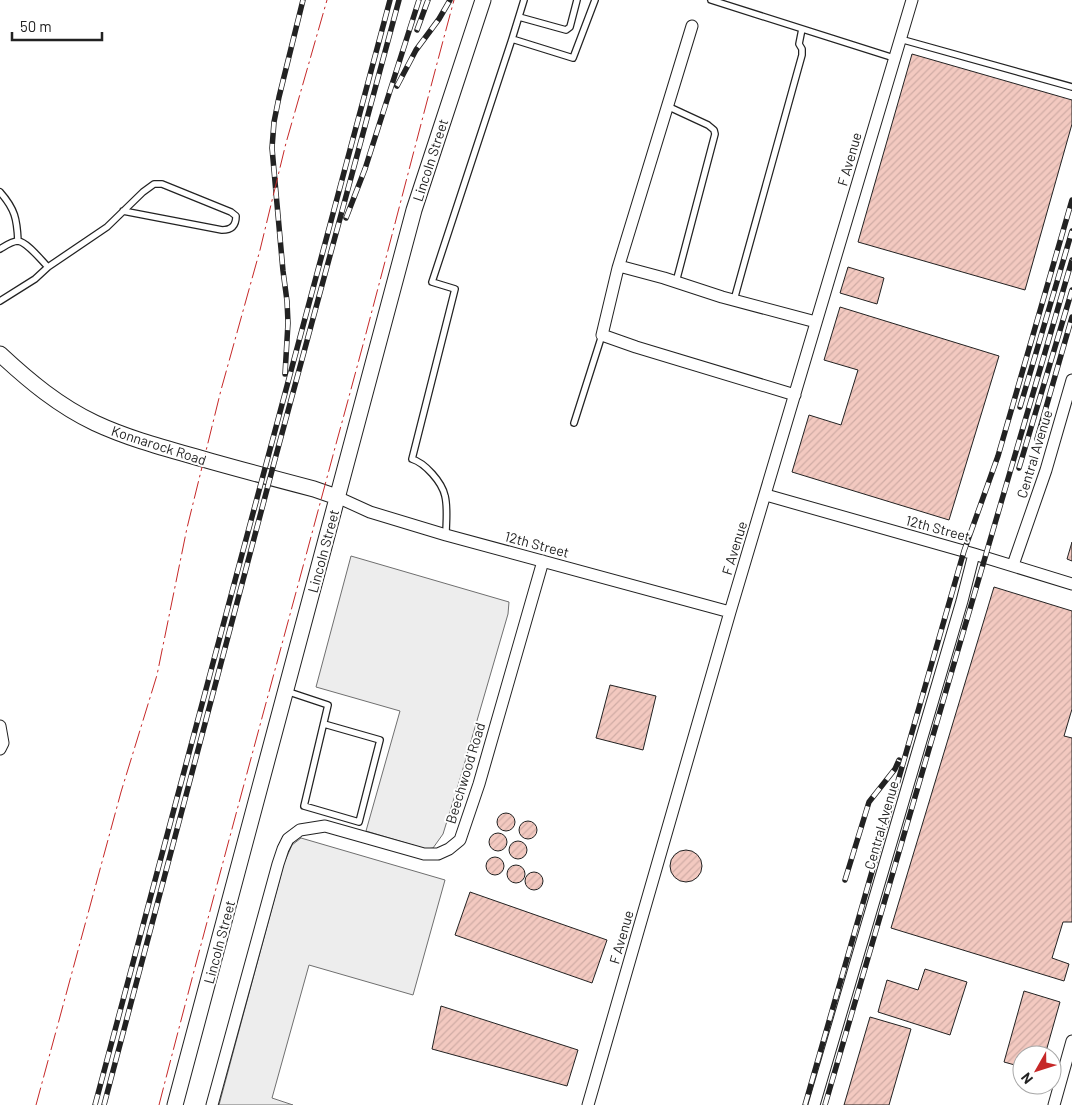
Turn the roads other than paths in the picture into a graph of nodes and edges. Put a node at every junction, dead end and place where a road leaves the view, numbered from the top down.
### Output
1 (483, 0) edge
2 (524, 0) edge
3 (577, 0) edge
4 (595, 0) edge
5 (711, 0) edge
6 (912, 0) edge
7 (519, 17) junction
8 (692, 26) dead end
9 (802, 29) junction
10 (512, 39) junction
11 (900, 39) junction
12 (894, 58) junction
13 (1072, 87) edge
14 (667, 106) junction
15 (0, 192) edge
16 (123, 212) junction
17 (18, 241) junction
18 (0, 249) edge
19 (618, 266) junction
20 (48, 267) junction
21 (676, 282) junction
22 (734, 300) junction
23 (0, 301) edge
24 (816, 322) junction
25 (602, 334) junction
26 (0, 354) edge
27 (1072, 380) edge
28 (795, 395) junction
29 (574, 423) dead end
30 (766, 495) junction
31 (337, 498) junction
32 (446, 535) junction
33 (974, 554) junction
34 (543, 561) junction
35 (1014, 566) junction
36 (1072, 584) edge
37 (730, 612) junction
38 (286, 691) junction
39 (324, 724) junction
40 (0, 726) edge
41 (0, 749) edge
42 (1072, 1041) edge
43 (175, 1105) edge
44 (212, 1105) edge
45 (588, 1105) edge
46 (814, 1105) edge
47 (1054, 1105) edge

1 - 31 main road, Lincoln Street
2 - 7 lane
3 - 7 lane
4 - 10 lane
5 - 9 lane
6 - 11 street, F Avenue
7 - 10 lane
8 - 14 street
9 - 12 lane
9 - 22 lane
10 - 32 lane
11 - 12 street, F Avenue
11 - 13 lane
12 - 24 street, F Avenue
14 - 19 street
14 - 21 lane
15 - 17 lane
16 - 16 lane
16 - 20 lane
17 - 18 lane
17 - 20 lane
19 - 21 street
19 - 25 street
20 - 23 lane
21 - 22 street
22 - 24 street
24 - 28 street, F Avenue
25 - 28 street
25 - 29 lane
26 - 31 main road, Konnarock Road
27 - 35 street, Central Avenue
28 - 30 street, F Avenue
30 - 33 street, 12th Street
30 - 37 street, F Avenue
31 - 32 street, 12th Street
31 - 38 main road, Lincoln Street
32 - 34 street, 12th Street
33 - 35 street, 12th Street
33 - 46 street, Central Avenue
34 - 37 street, 12th Street
34 - 44 street, Beechwood Road
35 - 36 street, 12th Street
37 - 45 street, F Avenue
38 - 39 lane
38 - 43 main road, Lincoln Street
39 - 39 lane
40 - 41 street
42 - 47 street

